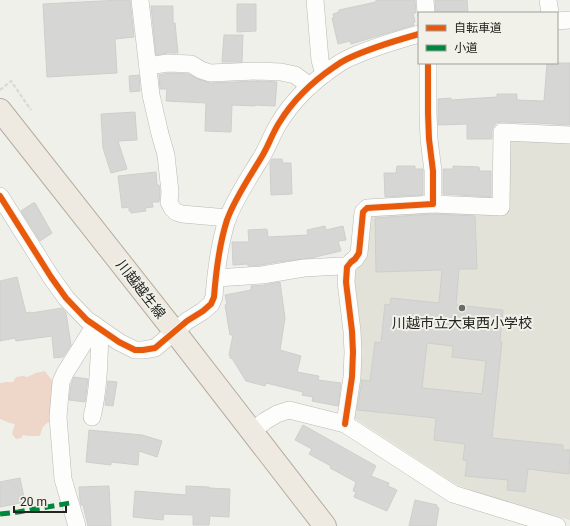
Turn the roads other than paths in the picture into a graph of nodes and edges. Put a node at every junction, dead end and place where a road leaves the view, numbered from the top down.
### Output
1 (140, 0) edge
2 (315, 0) edge
3 (425, 0) edge
4 (548, 0) edge
5 (426, 12) edge
6 (550, 12) edge
7 (570, 20) edge
8 (558, 21) edge
9 (418, 34) edge
10 (428, 64) edge
11 (148, 66) junction
12 (324, 74) junction
13 (310, 86) junction
14 (0, 110) edge
15 (570, 134) edge
16 (1, 200) edge
17 (433, 204) junction
18 (228, 218) junction
19 (346, 266) junction
20 (216, 278) junction
21 (97, 327) junction
22 (175, 332) junction
23 (92, 417) dead end
24 (345, 424) junction
25 (251, 432) junction
26 (77, 526) edge
27 (325, 526) edge
28 (557, 526) edge

1 - 11 street
2 - 12 street
3 - 5 street
4 - 6 street
7 - 8 street
9 - 12 street
10 - 17 street
11 - 13 street
11 - 18 street
12 - 13 street
13 - 18 street
14 - 22 main road, 川越越生線
15 - 17 street
16 - 21 street
17 - 19 street
18 - 20 street
19 - 20 street
19 - 24 street
20 - 22 street
21 - 22 street
21 - 23 street
21 - 26 street
22 - 25 main road, 川越越生線
24 - 25 street
24 - 28 street
25 - 27 main road, 川越越生線

